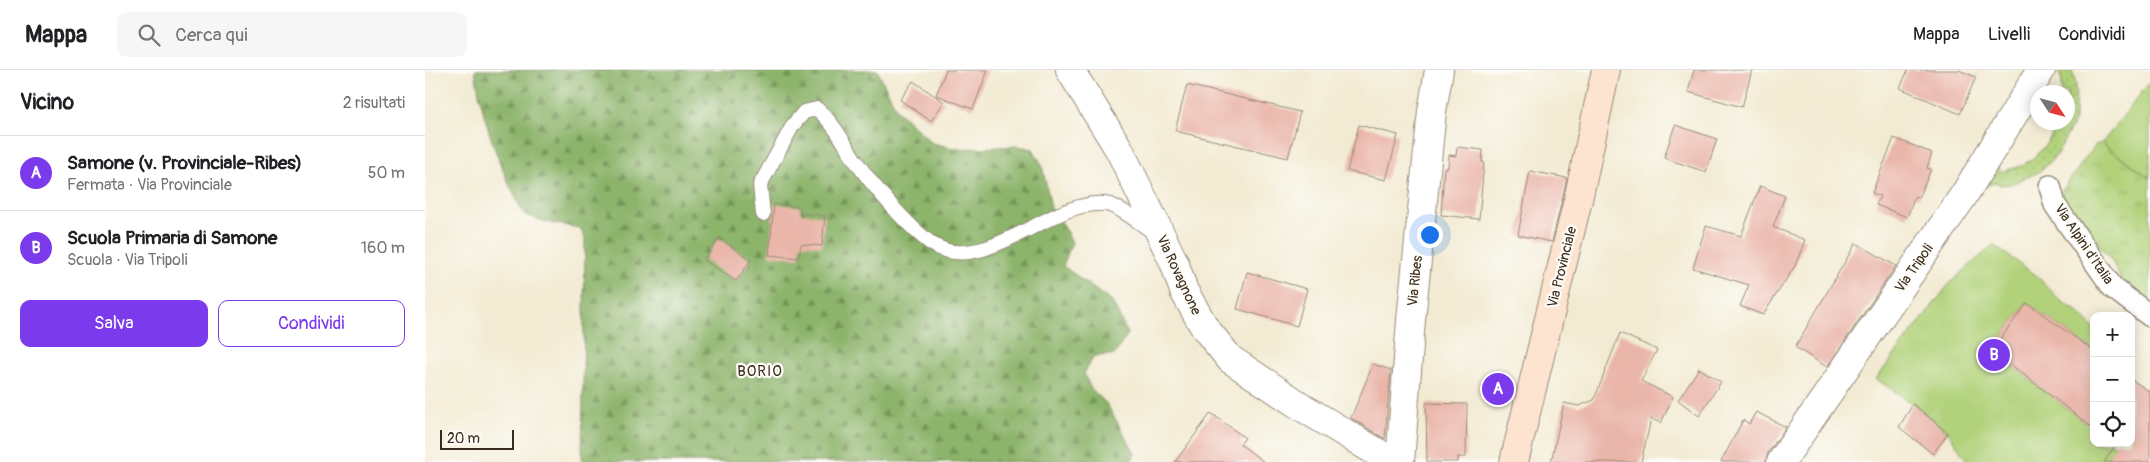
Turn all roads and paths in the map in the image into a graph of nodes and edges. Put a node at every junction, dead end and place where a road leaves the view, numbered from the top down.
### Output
1 (1070, 70) edge
2 (1439, 70) edge
3 (1606, 70) edge
4 (2041, 70) edge
5 (2049, 186) dead end
6 (763, 214) dead end
7 (1162, 238) junction
8 (2150, 316) edge
9 (1393, 462) edge
10 (1400, 462) edge
11 (1514, 462) edge
12 (1781, 462) edge

1 - 7 street, Via Rovagnone
2 - 10 street, Via Ribes
3 - 11 main road, Via Provinciale
4 - 12 street, Via Tripoli
5 - 8 street, Via Alpini d'Italia
6 - 7 lane
7 - 9 street, Via Rovagnone

